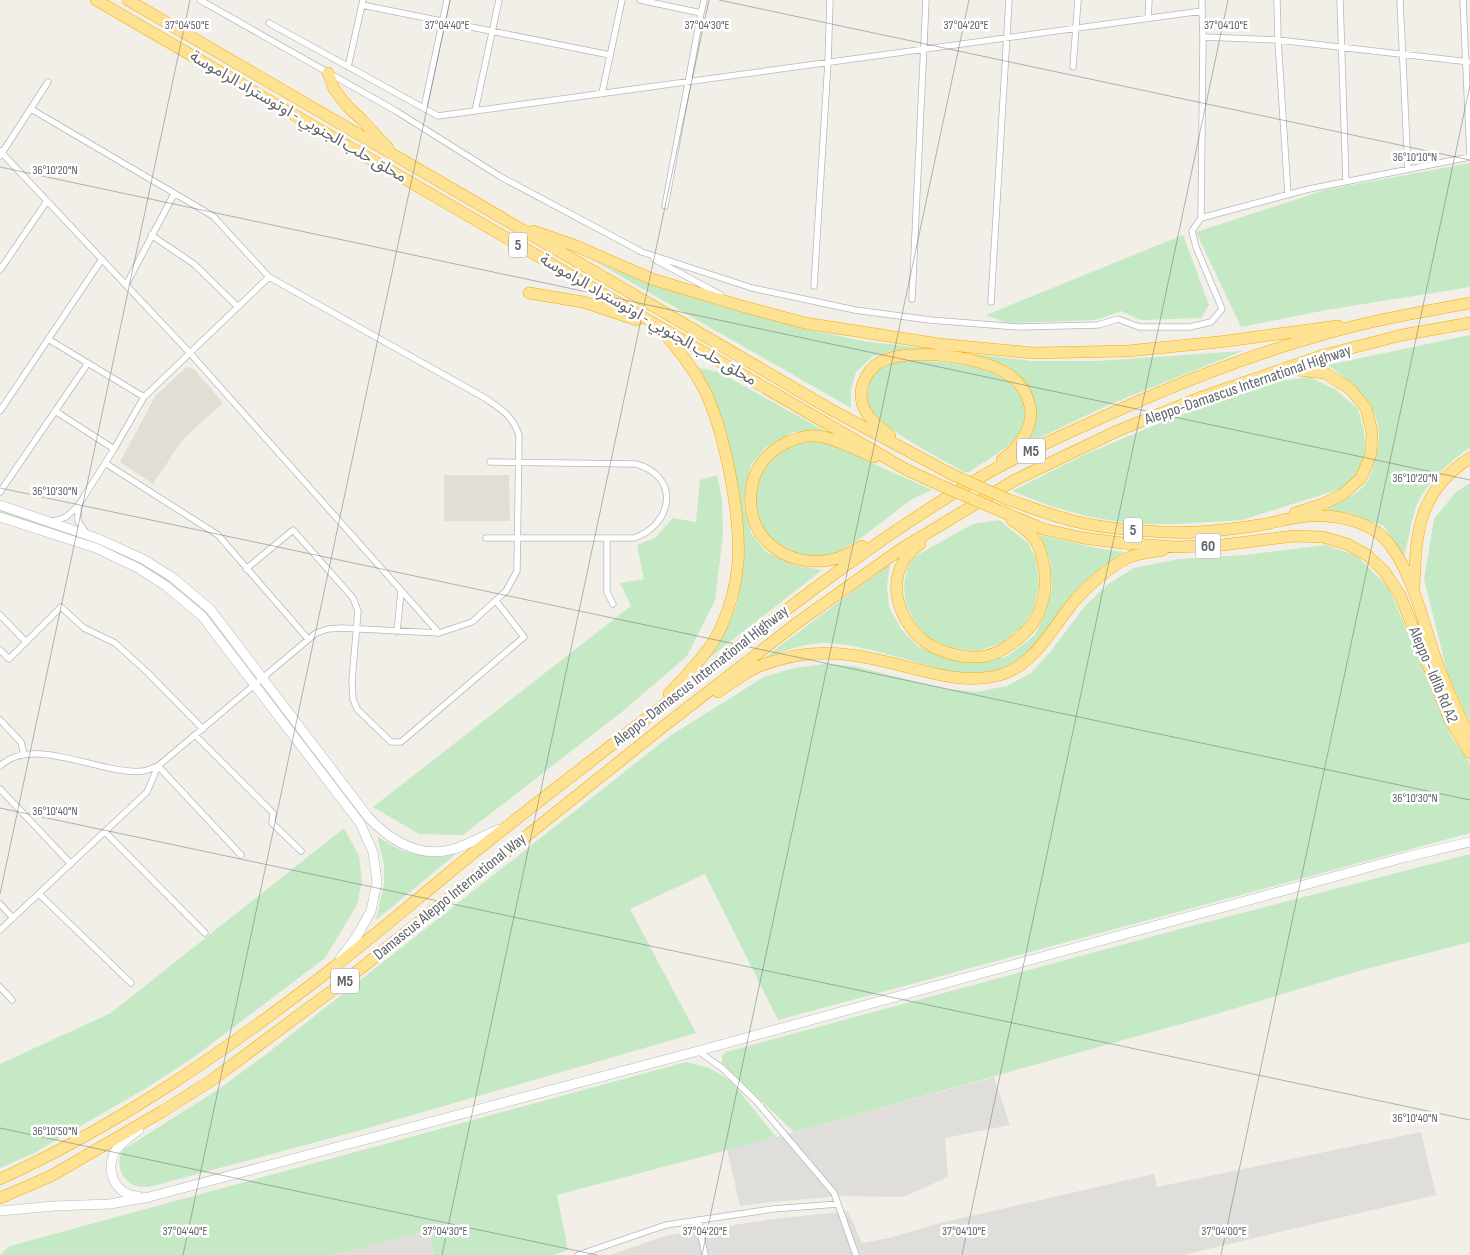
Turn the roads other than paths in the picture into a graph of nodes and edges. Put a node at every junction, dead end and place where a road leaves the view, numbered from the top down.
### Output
1 (96, 0) edge
2 (128, 0) edge
3 (200, 0) edge
4 (447, 0) edge
5 (500, 0) edge
6 (622, 0) edge
7 (640, 0) edge
8 (704, 0) edge
9 (830, 0) edge
10 (926, 0) edge
11 (1009, 0) edge
12 (1078, 0) edge
13 (1149, 0) edge
14 (1202, 0) edge
15 (1277, 0) edge
16 (1340, 0) edge
17 (1400, 0) edge
18 (1463, 0) edge
19 (362, 2) edge
20 (1202, 11) junction
21 (701, 13) junction
22 (1148, 18) junction
23 (443, 21) junction
24 (269, 23) dead end
25 (1076, 28) junction
26 (493, 32) junction
27 (1006, 37) junction
28 (1203, 37) junction
29 (1278, 40) junction
30 (924, 48) junction
31 (1342, 48) junction
32 (1403, 54) junction
33 (610, 55) junction
34 (828, 62) junction
35 (1468, 62) edge
36 (348, 67) junction
37 (1073, 67) dead end
38 (328, 73) junction
39 (688, 81) junction
40 (48, 82) dead end
41 (602, 93) junction
42 (424, 108) junction
43 (31, 109) junction
44 (475, 111) junction
45 (1, 153) edge
46 (396, 157) junction
47 (1470, 157) edge
48 (1408, 169) junction
49 (1346, 182) junction
50 (174, 194) junction
51 (1288, 195) junction
52 (47, 201) junction
53 (665, 206) dead end
54 (1201, 218) junction
55 (505, 221) junction
56 (152, 234) junction
57 (639, 251) junction
58 (102, 259) junction
59 (0, 270) edge
60 (269, 277) junction
61 (126, 285) junction
62 (814, 286) dead end
63 (529, 293) dead end
64 (912, 299) dead end
65 (991, 302) dead end
66 (1470, 304) edge
67 (738, 305) junction
68 (238, 307) junction
69 (1375, 322) junction
70 (1470, 323) edge
71 (659, 326) junction
72 (48, 339) junction
73 (190, 352) junction
74 (88, 363) junction
75 (1283, 369) junction
76 (144, 397) junction
77 (0, 411) edge
78 (55, 411) junction
79 (114, 449) junction
80 (918, 457) junction
81 (1470, 458) edge
82 (490, 462) dead end
83 (105, 463) junction
84 (519, 463) junction
85 (907, 470) junction
86 (984, 475) junction
87 (0, 492) edge
88 (0, 506) edge
89 (78, 506) junction
90 (998, 510) junction
91 (963, 513) junction
92 (0, 517) edge
93 (48, 521) junction
94 (1260, 525) junction
95 (899, 528) junction
96 (87, 535) junction
97 (486, 538) dead end
98 (518, 538) junction
99 (607, 538) junction
100 (1176, 547) junction
101 (246, 569) junction
102 (401, 591) junction
103 (1414, 593) junction
104 (496, 601) junction
105 (613, 604) dead end
106 (0, 615) edge
107 (356, 629) junction
108 (397, 632) junction
109 (439, 634) junction
110 (308, 639) junction
111 (26, 642) junction
112 (0, 650) edge
113 (263, 678) junction
114 (255, 686) junction
115 (649, 715) junction
116 (0, 720) edge
117 (664, 726) junction
118 (203, 729) junction
119 (195, 735) junction
120 (1470, 737) edge
121 (1470, 753) edge
122 (24, 755) junction
123 (0, 766) edge
124 (158, 766) junction
125 (0, 789) edge
126 (373, 822) junction
127 (507, 826) junction
128 (362, 830) junction
129 (105, 832) junction
130 (1470, 842) edge
131 (301, 850) dead end
132 (241, 855) dead end
133 (71, 864) junction
134 (39, 894) junction
135 (0, 904) edge
136 (13, 918) junction
137 (0, 930) edge
138 (205, 933) dead end
139 (334, 968) junction
140 (131, 983) dead end
141 (0, 987) edge
142 (12, 1000) dead end
143 (698, 1050) junction
144 (163, 1111) junction
145 (0, 1178) edge
146 (149, 1197) junction
147 (0, 1198) edge
148 (838, 1204) junction
149 (0, 1211) edge
150 (698, 1220) junction
151 (578, 1255) edge
152 (705, 1255) edge
153 (856, 1255) edge

1 - 71 highway, محلق حلب الجنوبي - اوتوستراد الراموسة / 5
2 - 46 highway, محلق حلب الجنوبي - اوتوستراد الراموسة / 5
3 - 38 street
4 - 23 street
5 - 26 street
6 - 33 street
7 - 21 street
8 - 21 street
9 - 34 street
10 - 30 street
11 - 27 street
12 - 25 street
13 - 22 street
14 - 20 street
15 - 29 street
16 - 31 street
17 - 32 street
18 - 35 street
19 - 23 street
19 - 36 street
20 - 22 street
20 - 28 street
21 - 39 street
22 - 25 street
23 - 26 street
23 - 42 street
24 - 36 street
25 - 27 street
25 - 37 street
26 - 33 street
26 - 44 street
27 - 30 street
27 - 65 street
28 - 29 street
28 - 54 street
29 - 31 street
29 - 51 street
30 - 34 street
30 - 64 street
31 - 32 street
31 - 49 street
32 - 35 street
32 - 48 street
33 - 41 street
34 - 39 street
34 - 62 street
35 - 47 street
36 - 42 street
38 - 46 highway
38 - 57 street
39 - 41 street
39 - 53 street
40 - 43 street
41 - 44 street
42 - 44 street
43 - 45 street
43 - 50 street
45 - 52 street
46 - 55 highway, محلق حلب الجنوبي - اوتوستراد الراموسة / 5
47 - 48 street
48 - 49 street
49 - 51 street
50 - 56 street
50 - 60 street
51 - 54 street
52 - 58 street
52 - 59 street
54 - 57 street
55 - 67 highway
55 - 80 highway, محلق حلب الجنوبي - اوتوستراد الراموسة / 5
56 - 61 street
56 - 68 street
57 - 67 street
58 - 61 street
58 - 72 street
60 - 68 street
60 - 84 street
61 - 73 street
63 - 71 highway
66 - 69 highway, Aleppo-Damascus International Highway / M5
67 - 69 highway
68 - 73 street
69 - 86 highway, Aleppo-Damascus International Highway / M5
70 - 75 highway, Aleppo-Damascus International Highway / M5
71 - 85 highway, محلق حلب الجنوبي - اوتوستراد الراموسة / 5
71 - 115 highway
72 - 74 street
72 - 77 street
73 - 76 street
73 - 102 street
74 - 76 street
74 - 78 street
75 - 91 highway, Aleppo-Damascus International Highway / M5
75 - 94 highway
76 - 79 street
78 - 79 street
78 - 87 street
79 - 83 street
80 - 86 highway
80 - 94 highway, محلق حلب الجنوبي - اوتوستراد الراموسة / 5, bridge
81 - 103 highway
82 - 84 street
83 - 89 street
83 - 101 street
84 - 98 street
84 - 99 street
85 - 90 highway, محلق حلب الجنوبي - اوتوستراد الراموسة / 5, bridge
85 - 95 highway
86 - 95 highway, Aleppo-Damascus International Highway / M5
88 - 93 main road
89 - 93 street
89 - 96 street
90 - 91 highway
90 - 100 highway, 60
91 - 117 highway, Aleppo-Damascus International Highway / M5
92 - 114 main road
93 - 96 main road
94 - 103 highway
95 - 115 highway, Aleppo-Damascus International Highway / M5
96 - 113 main road
97 - 98 street
98 - 99 street
98 - 104 street
99 - 105 street
100 - 117 highway
100 - 121 highway, Aleppo - Idlib Rd A2 / 60
101 - 107 street
101 - 110 street
102 - 108 street
102 - 109 street
103 - 120 highway
104 - 107 street
104 - 109 street
106 - 111 street
107 - 108 street
107 - 110 street
108 - 109 street
110 - 113 street
111 - 112 street
111 - 118 street
113 - 114 street
113 - 126 main road
114 - 118 street
114 - 128 main road
115 - 127 highway, Aleppo-Damascus International Highway / M5
116 - 122 street
117 - 144 highway, Damascus Aleppo International Way / M5
118 - 119 street
119 - 124 street
119 - 131 street
122 - 123 street
122 - 124 street
124 - 129 street
124 - 132 street
125 - 133 street
126 - 127 main road
126 - 128 main road
127 - 139 highway, Aleppo-Damascus International Highway / M5
128 - 139 main road
129 - 133 street
129 - 138 street
130 - 143 main road
133 - 134 street
134 - 136 street
134 - 140 street
135 - 136 street
136 - 137 street
139 - 145 highway, Aleppo-Damascus International Highway / M5
141 - 142 street
143 - 146 main road
143 - 148 street
144 - 146 main road
144 - 147 highway, Damascus Aleppo International Way / M5
146 - 149 main road
148 - 150 street
148 - 153 street
150 - 151 street
150 - 152 street

